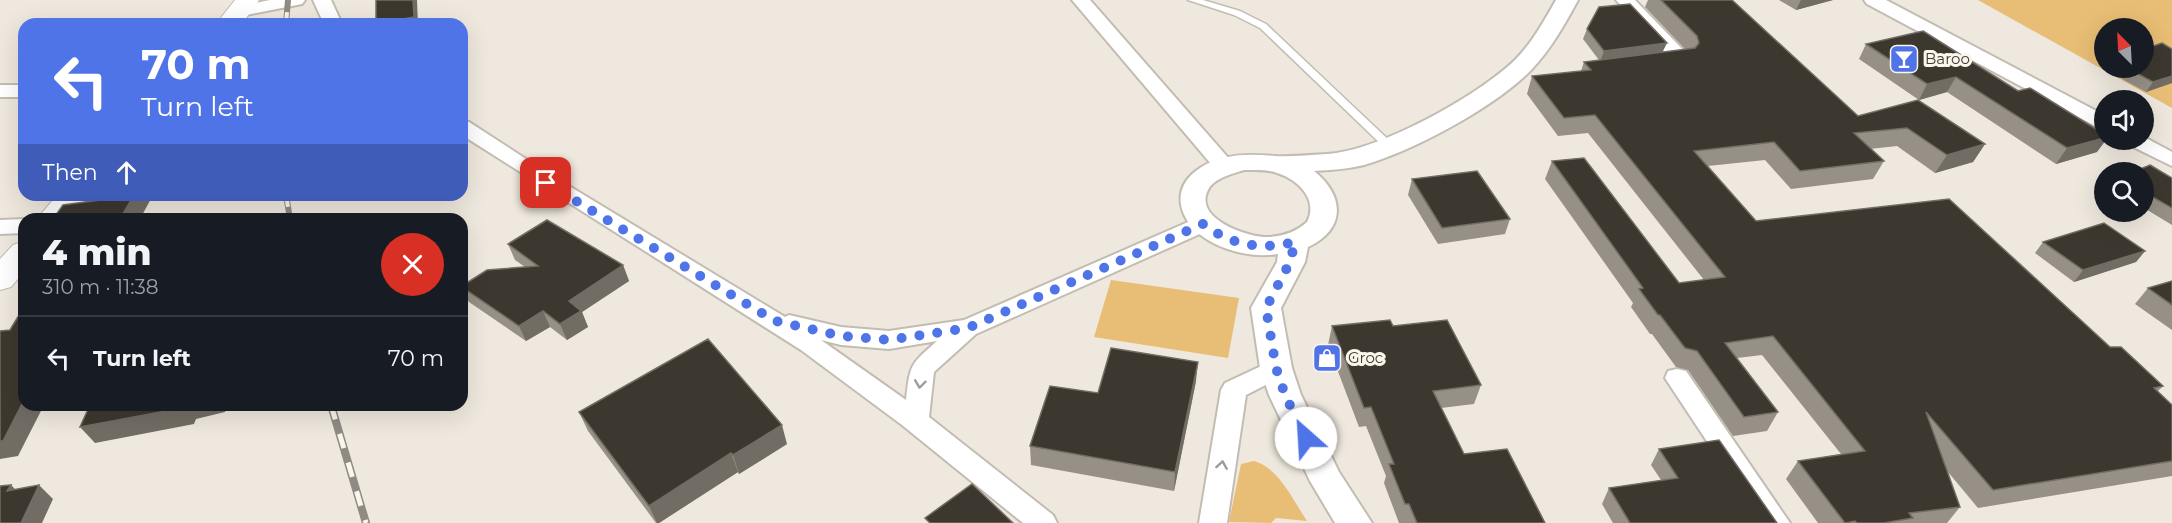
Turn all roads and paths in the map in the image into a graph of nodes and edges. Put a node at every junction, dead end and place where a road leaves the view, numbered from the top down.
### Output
1 (296, 0) edge
2 (322, 0) edge
3 (1081, 0) edge
4 (1193, 0) edge
5 (1567, 0) edge
6 (1625, 0) edge
7 (1873, 0) edge
8 (239, 12) edge
9 (329, 18) edge
10 (1649, 63) edge
11 (0, 91) edge
12 (18, 91) edge
13 (2094, 118) edge
14 (468, 130) edge
15 (1389, 146) junction
16 (2153, 150) edge
17 (1355, 159) junction
18 (2172, 160) edge
19 (1277, 164) junction
20 (1224, 166) junction
21 (68, 201) edge
22 (1324, 201) junction
23 (58, 213) edge
24 (1203, 224) junction
25 (18, 226) edge
26 (0, 227) edge
27 (1295, 242) junction
28 (18, 259) edge
29 (0, 279) edge
30 (775, 321) junction
31 (968, 328) junction
32 (1276, 368) junction
33 (1677, 378) dead end
34 (916, 419) junction
35 (1043, 523) edge
36 (1213, 523) edge
37 (1354, 523) edge
38 (1776, 523) edge

1 - 8 street
2 - 9 street
3 - 20 street
4 - 15 lane
5 - 15 street
6 - 10 street
7 - 13 street
11 - 12 street
14 - 30 street
15 - 17 street
16 - 18 street
17 - 19 street
17 - 22 street
19 - 20 street
19 - 22 street
20 - 24 street
21 - 23 main road
22 - 27 street
24 - 27 street
24 - 31 street
25 - 26 street
27 - 32 street
28 - 29 main road
30 - 31 street
30 - 34 street
31 -> 34 street
36 -> 32 street
32 - 37 street
33 - 38 street
34 - 35 street

